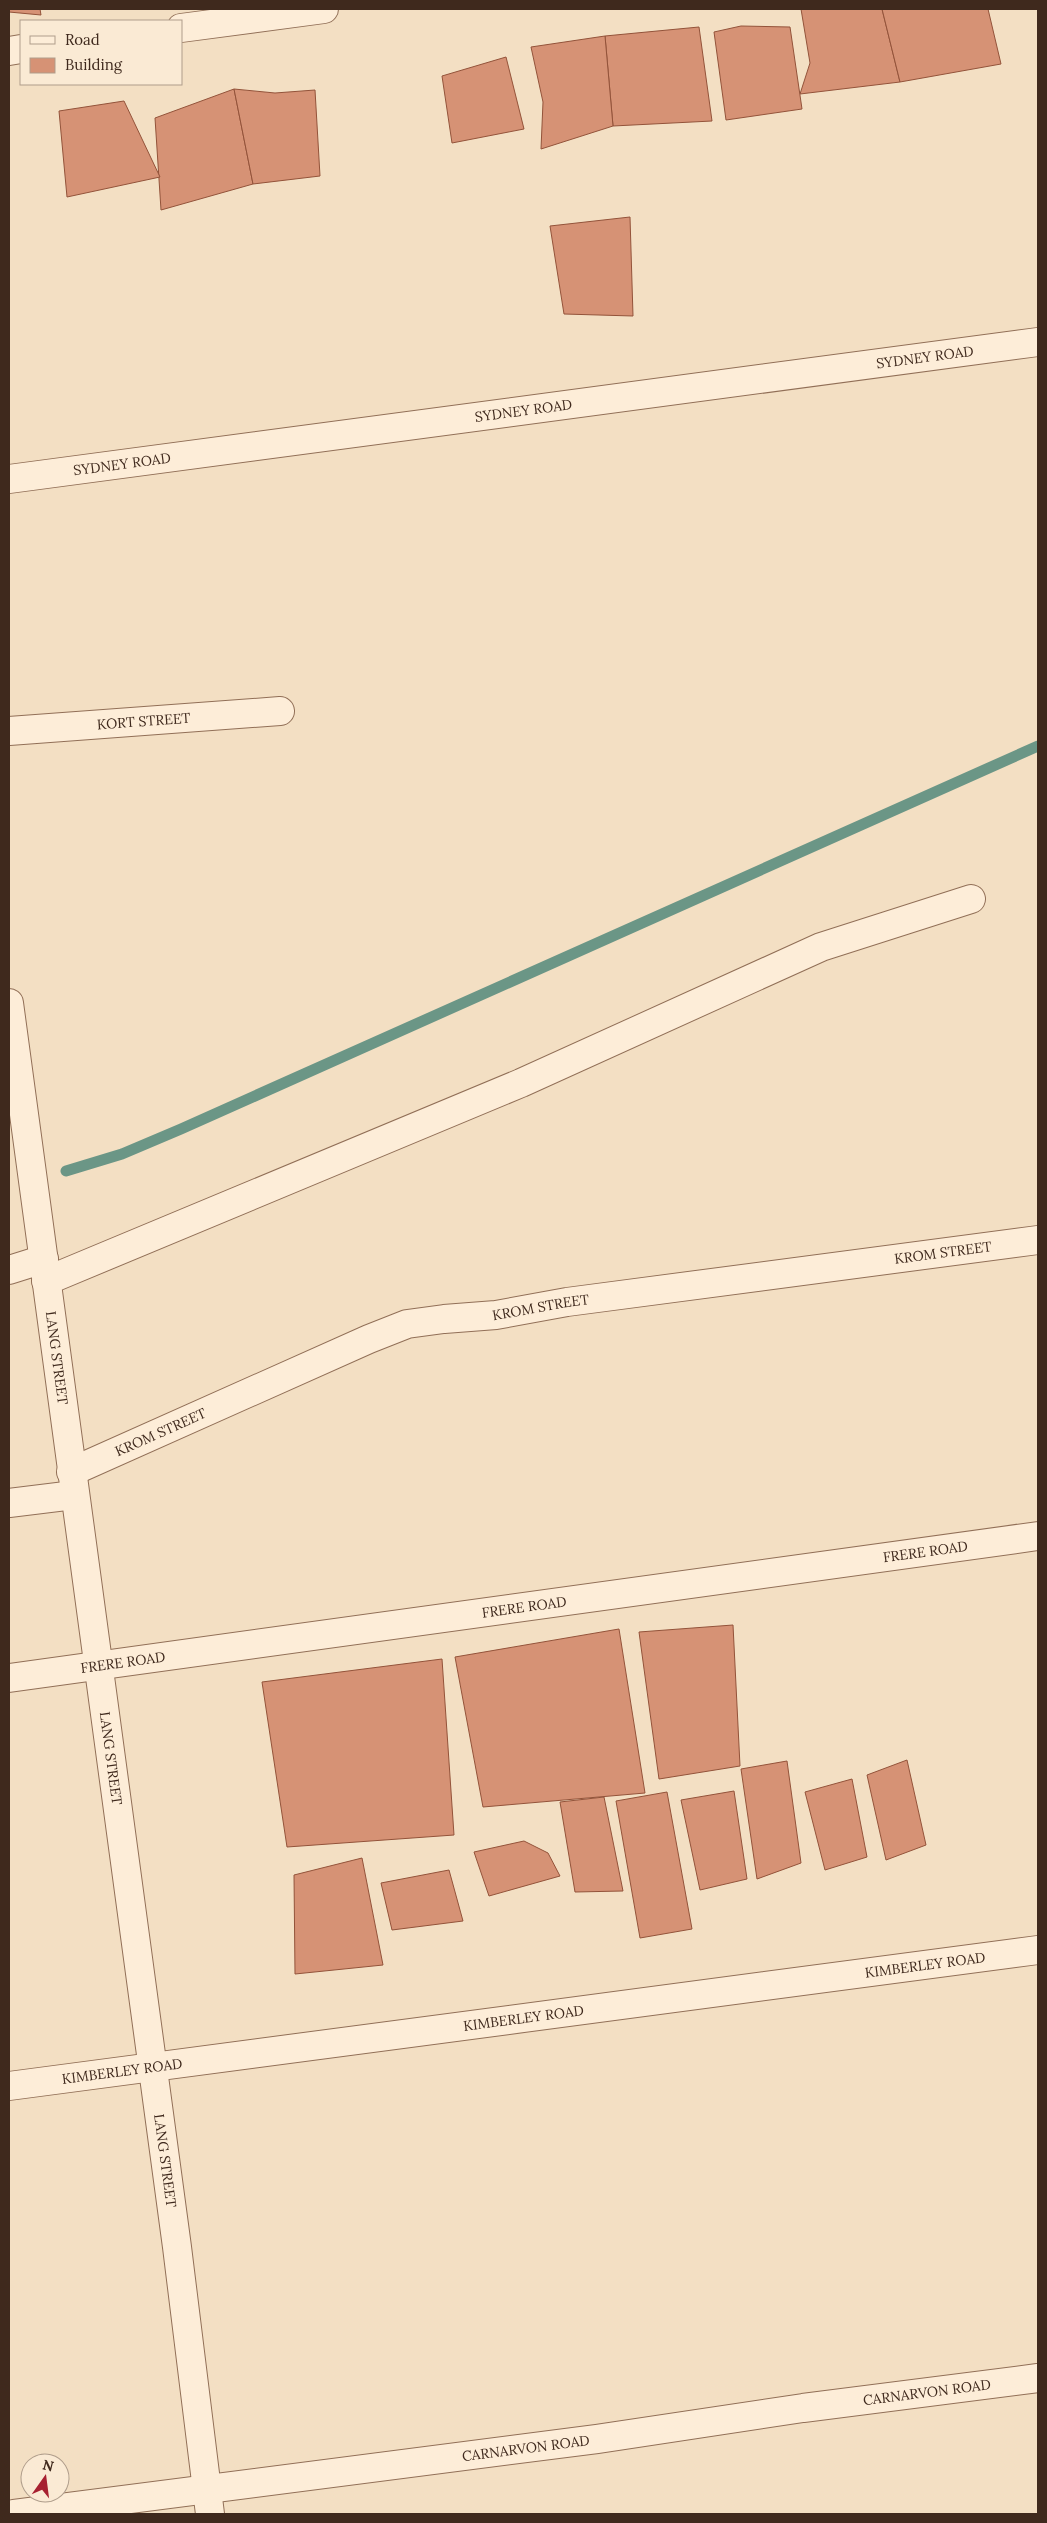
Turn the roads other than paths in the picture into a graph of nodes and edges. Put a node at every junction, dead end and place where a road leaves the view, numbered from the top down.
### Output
1 (324, 9) edge
2 (182, 28) edge
3 (1038, 342) edge
4 (9, 479) edge
5 (280, 711) dead end
6 (9, 731) edge
7 (971, 899) dead end
8 (9, 1003) edge
9 (1038, 1240) edge
10 (9, 1270) edge
11 (45, 1270) junction
12 (73, 1483) junction
13 (9, 1503) edge
14 (1038, 1536) edge
15 (98, 1666) junction
16 (9, 1678) edge
17 (1038, 1950) edge
18 (152, 2067) junction
19 (9, 2086) edge
20 (1038, 2378) edge
21 (209, 2502) edge
22 (14, 2514) edge

1 - 2 street
3 - 4 street, SYDNEY ROAD
5 - 6 street, KORT STREET
7 - 11 street
8 - 11 street, LANG STREET
9 - 12 street, KROM STREET
10 - 11 street
11 - 12 street, LANG STREET
12 - 13 street, KROM STREET
12 - 15 street, LANG STREET
14 - 15 street, FRERE ROAD
15 - 16 street, FRERE ROAD
15 - 18 street, LANG STREET
17 - 18 street, KIMBERLEY ROAD
18 - 19 street, KIMBERLEY ROAD
18 - 21 street, LANG STREET
20 - 21 street, CARNARVON ROAD
21 - 22 street, CARNARVON ROAD

